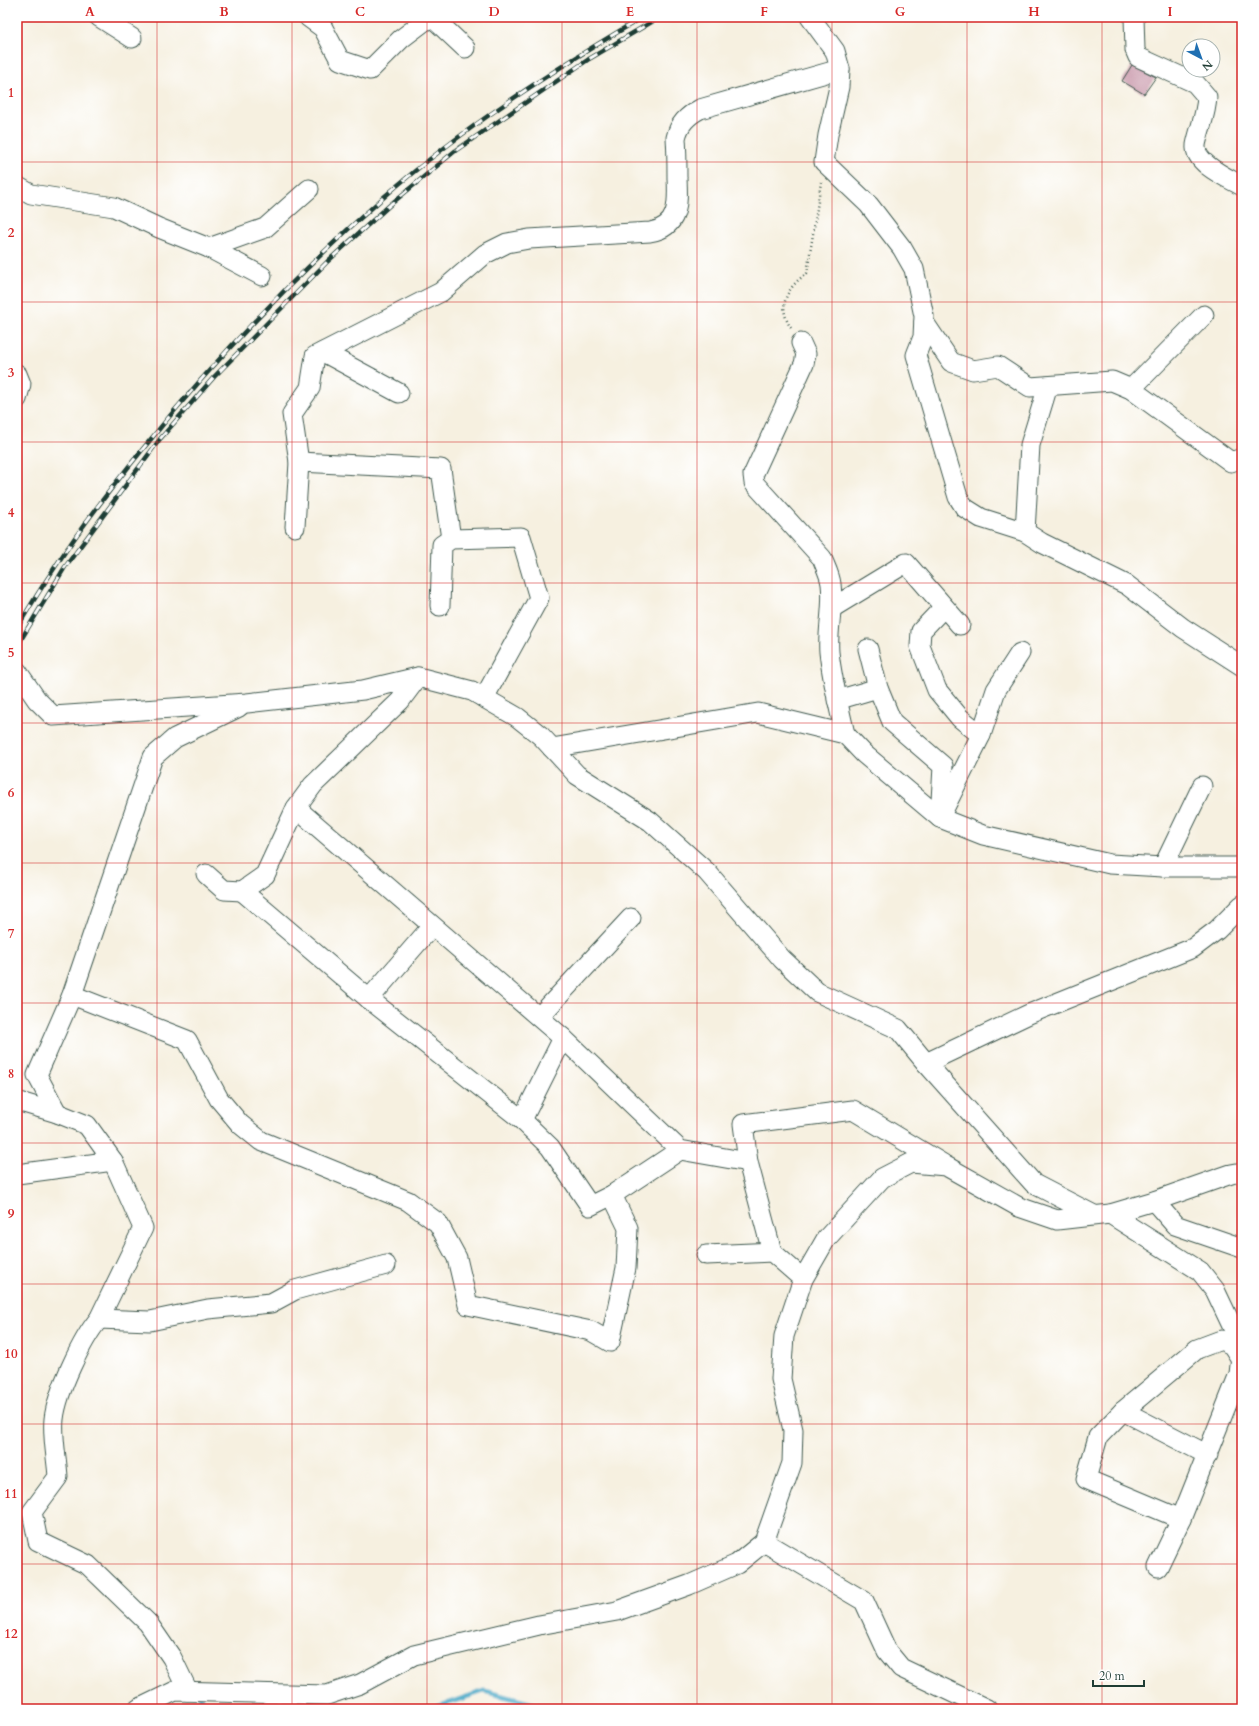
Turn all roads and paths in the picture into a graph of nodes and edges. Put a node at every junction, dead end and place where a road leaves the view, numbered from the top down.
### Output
1 (99, 17) edge
2 (308, 17) edge
3 (431, 17) edge
4 (810, 17) edge
5 (1134, 17) edge
6 (132, 38) dead end
7 (465, 48) dead end
8 (840, 69) junction
9 (824, 162) junction
10 (17, 186) edge
11 (1242, 186) edge
12 (309, 189) dead end
13 (210, 248) junction
14 (262, 276) dead end
15 (1204, 315) dead end
16 (924, 322) junction
17 (801, 343) joint
18 (323, 352) junction
19 (17, 374) edge
20 (1048, 386) junction
21 (1131, 389) junction
22 (399, 393) dead end
23 (17, 399) edge
24 (1242, 458) edge
25 (299, 462) junction
26 (295, 527) dead end
27 (1025, 532) junction
28 (451, 539) junction
29 (440, 606) dead end
30 (944, 607) junction
31 (832, 608) junction
32 (960, 625) dead end
33 (868, 649) dead end
34 (1020, 653) dead end
35 (1242, 666) edge
36 (17, 671) edge
37 (418, 677) junction
38 (878, 688) junction
39 (484, 698) junction
40 (837, 700) junction
41 (247, 703) junction
42 (845, 734) junction
43 (981, 735) junction
44 (552, 748) junction
45 (1202, 786) dead end
46 (296, 808) junction
47 (940, 818) junction
48 (1162, 867) junction
49 (1242, 867) edge
50 (206, 874) dead end
51 (242, 891) junction
52 (1242, 905) edge
53 (631, 918) dead end
54 (432, 926) junction
55 (72, 995) junction
56 (369, 999) junction
57 (539, 1017) junction
58 (563, 1038) junction
59 (926, 1063) junction
60 (17, 1101) edge
61 (58, 1113) junction
62 (522, 1120) junction
63 (680, 1150) junction
64 (113, 1161) junction
65 (748, 1162) junction
66 (946, 1166) junction
67 (1242, 1172) edge
68 (17, 1174) edge
69 (612, 1195) junction
70 (1154, 1201) junction
71 (1102, 1214) junction
72 (1242, 1248) edge
73 (772, 1252) junction
74 (706, 1255) dead end
75 (386, 1264) dead end
76 (803, 1279) junction
77 (99, 1319) junction
78 (1241, 1361) edge
79 (1123, 1411) junction
80 (1208, 1455) junction
81 (1181, 1519) junction
82 (764, 1542) junction
83 (1158, 1567) dead end
84 (188, 1691) junction
85 (328, 1702) edge
86 (138, 1709) edge
87 (987, 1709) edge

1 - 6 street
2 - 3 street
3 - 7 street
4 - 8 street
5 - 11 street
8 - 9 street
8 - 18 street
9 - 16 street
9 - 17 path
10 - 13 street
12 - 13 street
13 - 14 street
15 - 21 street
16 - 20 street
16 - 27 street
17 - 31 street
18 - 22 street
18 - 25 street
19 - 23 street
20 - 21 street
20 - 27 street
21 - 24 street
25 - 26 street
25 - 28 street
27 - 35 street
28 - 29 street
28 - 39 street
30 - 31 street
30 - 32 street
30 - 43 street
31 - 40 street
33 - 38 street
34 - 43 street
36 - 41 street
37 - 39 street
37 - 41 street
37 - 46 street
38 - 40 street
38 - 47 street
39 - 44 street
40 - 42 street
41 - 55 street
42 - 44 street
42 - 47 street
43 - 47 street
44 - 59 street
45 - 48 street
46 - 51 street
46 - 54 street
47 - 48 street
48 - 49 street
50 - 51 street
51 - 56 street
52 - 59 street
53 - 57 street
54 - 56 street
54 - 57 street
55 - 61 street
55 - 69 street
56 - 62 street
57 - 58 street
58 - 62 street
58 - 63 street
59 - 71 street
60 - 61 street
61 - 64 street
62 - 69 street
63 - 65 street
63 - 69 street
64 - 68 street
64 - 77 street
65 - 66 street
65 - 73 street
66 - 71 street
66 - 76 street
67 - 70 street
70 - 71 street
70 - 72 street
71 - 78 street
73 - 74 street
73 - 76 street
75 - 77 street
76 - 82 street
77 - 84 street
78 - 79 street
78 - 80 street
79 - 80 street
79 - 81 street
80 - 81 street
81 - 83 street
82 - 85 street
82 - 87 street
84 - 85 street
84 - 86 street

